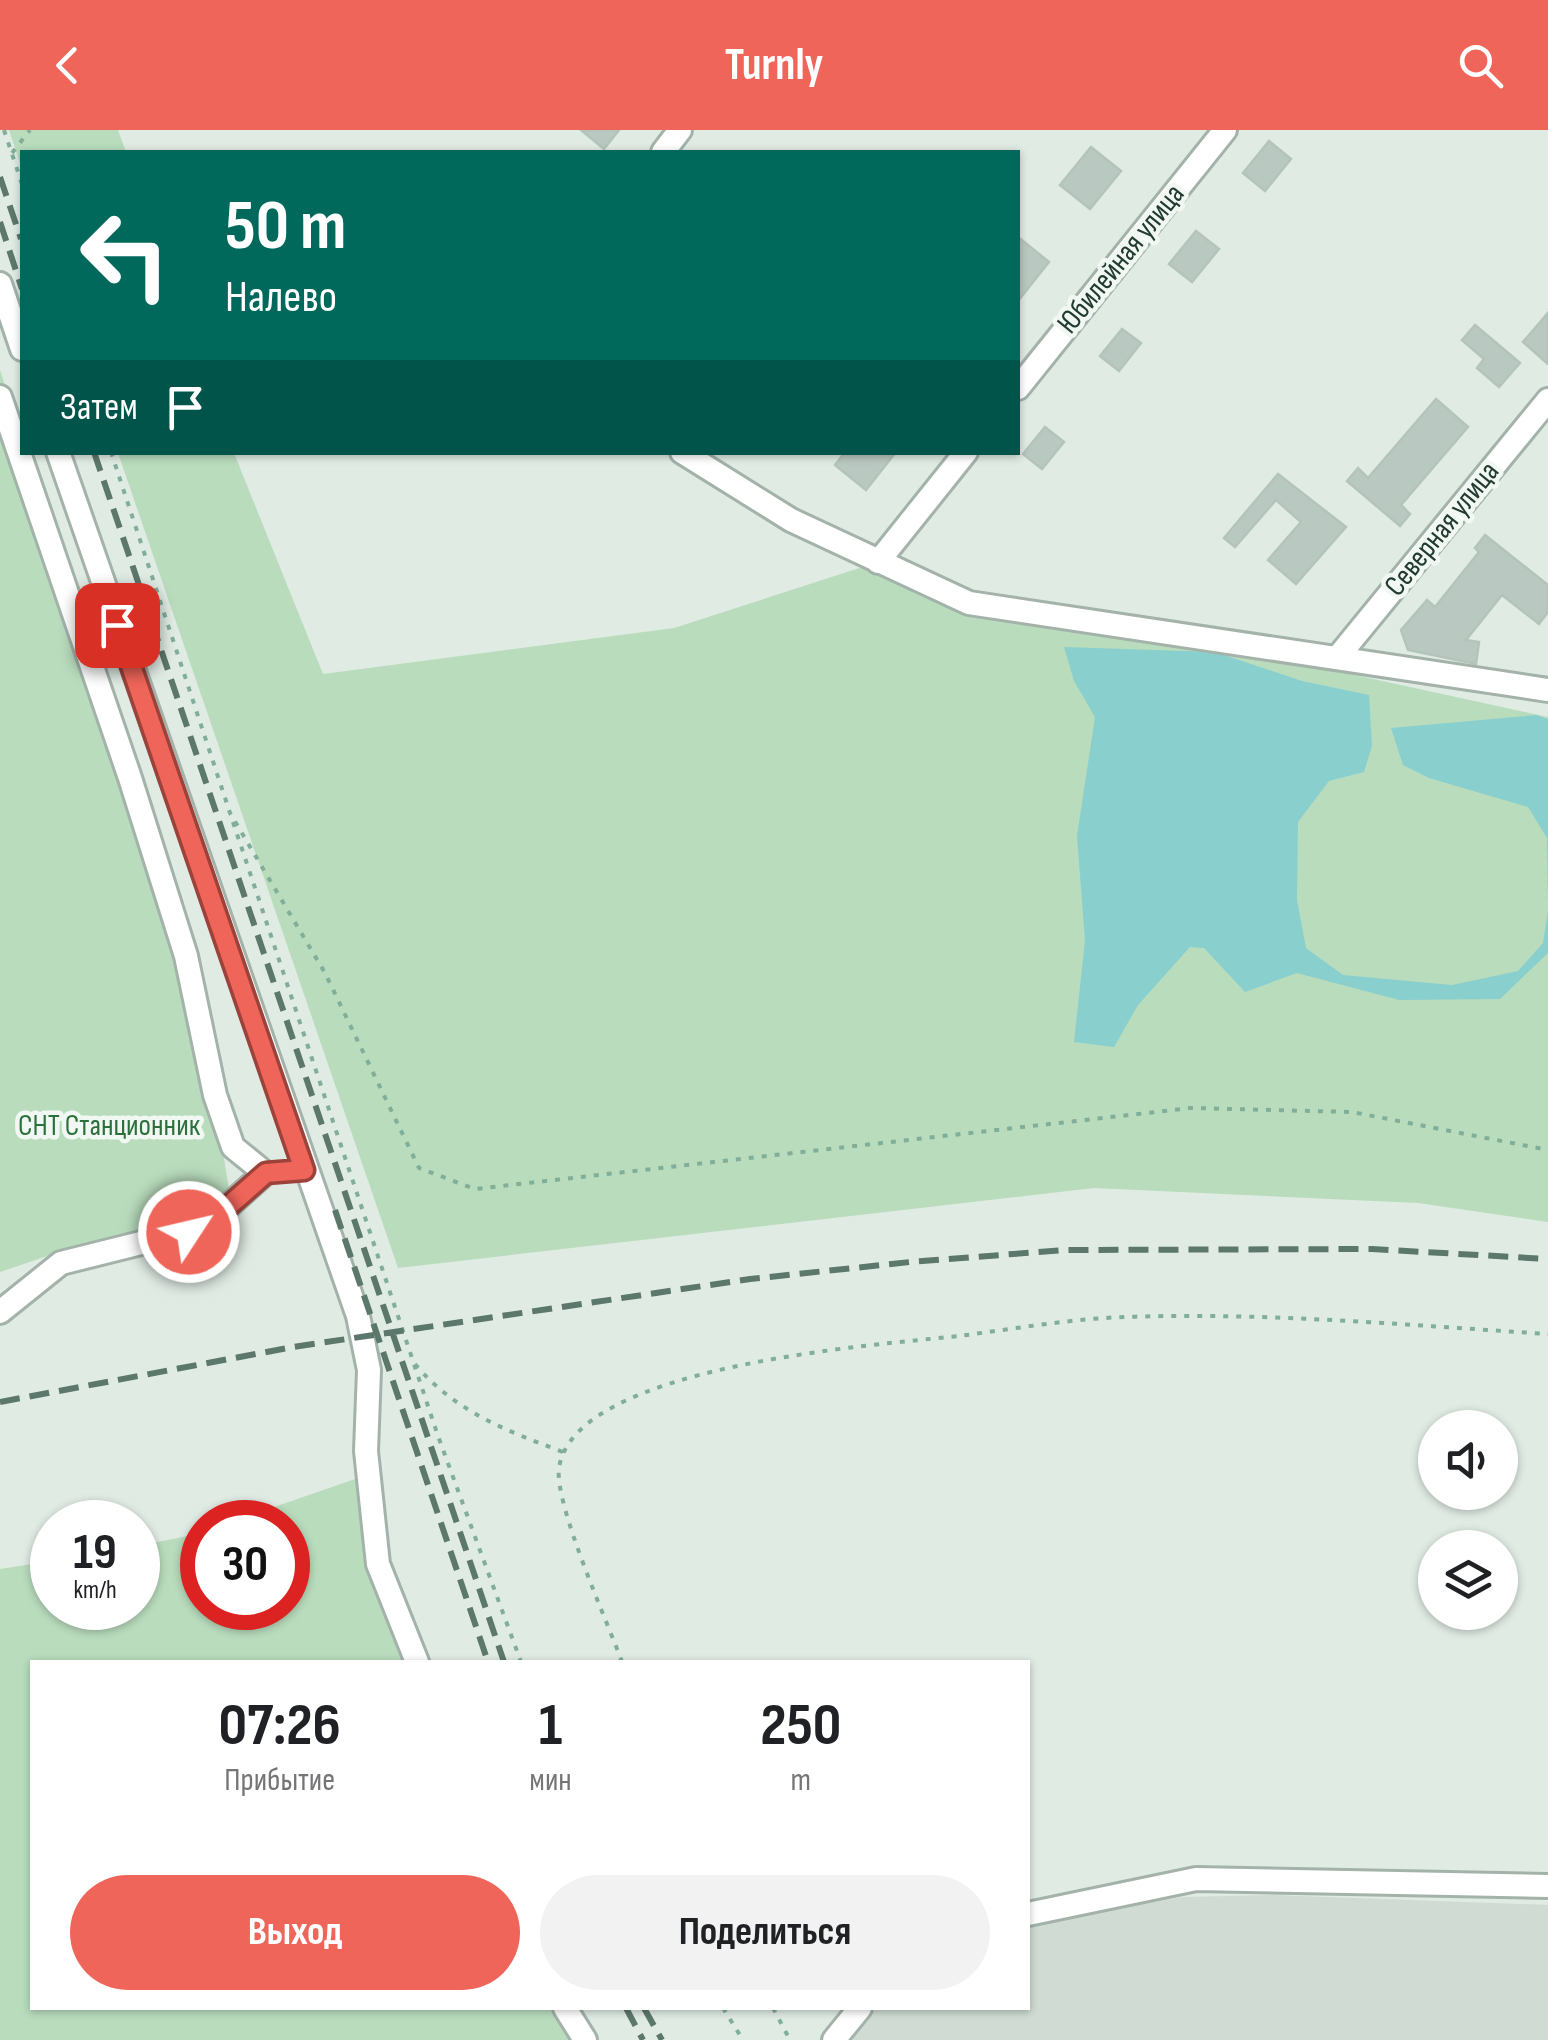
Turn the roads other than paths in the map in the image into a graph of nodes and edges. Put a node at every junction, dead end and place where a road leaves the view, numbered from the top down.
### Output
1 (680, 130) edge
2 (1225, 130) edge
3 (665, 150) edge
4 (0, 284) edge
5 (20, 342) edge
6 (1020, 386) edge
7 (0, 398) edge
8 (1548, 400) edge
9 (59, 455) edge
10 (687, 455) edge
11 (964, 455) edge
12 (878, 562) junction
13 (1337, 658) junction
14 (1548, 690) edge
15 (304, 1170) junction
16 (266, 1173) junction
17 (0, 1312) edge
18 (417, 1660) edge
19 (1548, 1886) edge
20 (1030, 1914) edge
21 (567, 2010) edge
22 (858, 2010) edge
23 (585, 2040) edge
24 (834, 2040) edge

1 - 3 street
2 - 6 street, Юбилейная улица
4 - 5 street
7 - 16 street
8 - 13 street, Северная улица
9 - 15 street
10 - 12 street
11 - 12 street
12 - 13 street
13 - 14 street
15 - 16 street
15 - 18 street
16 - 17 street
19 - 20 street
21 - 23 street
22 - 24 street

